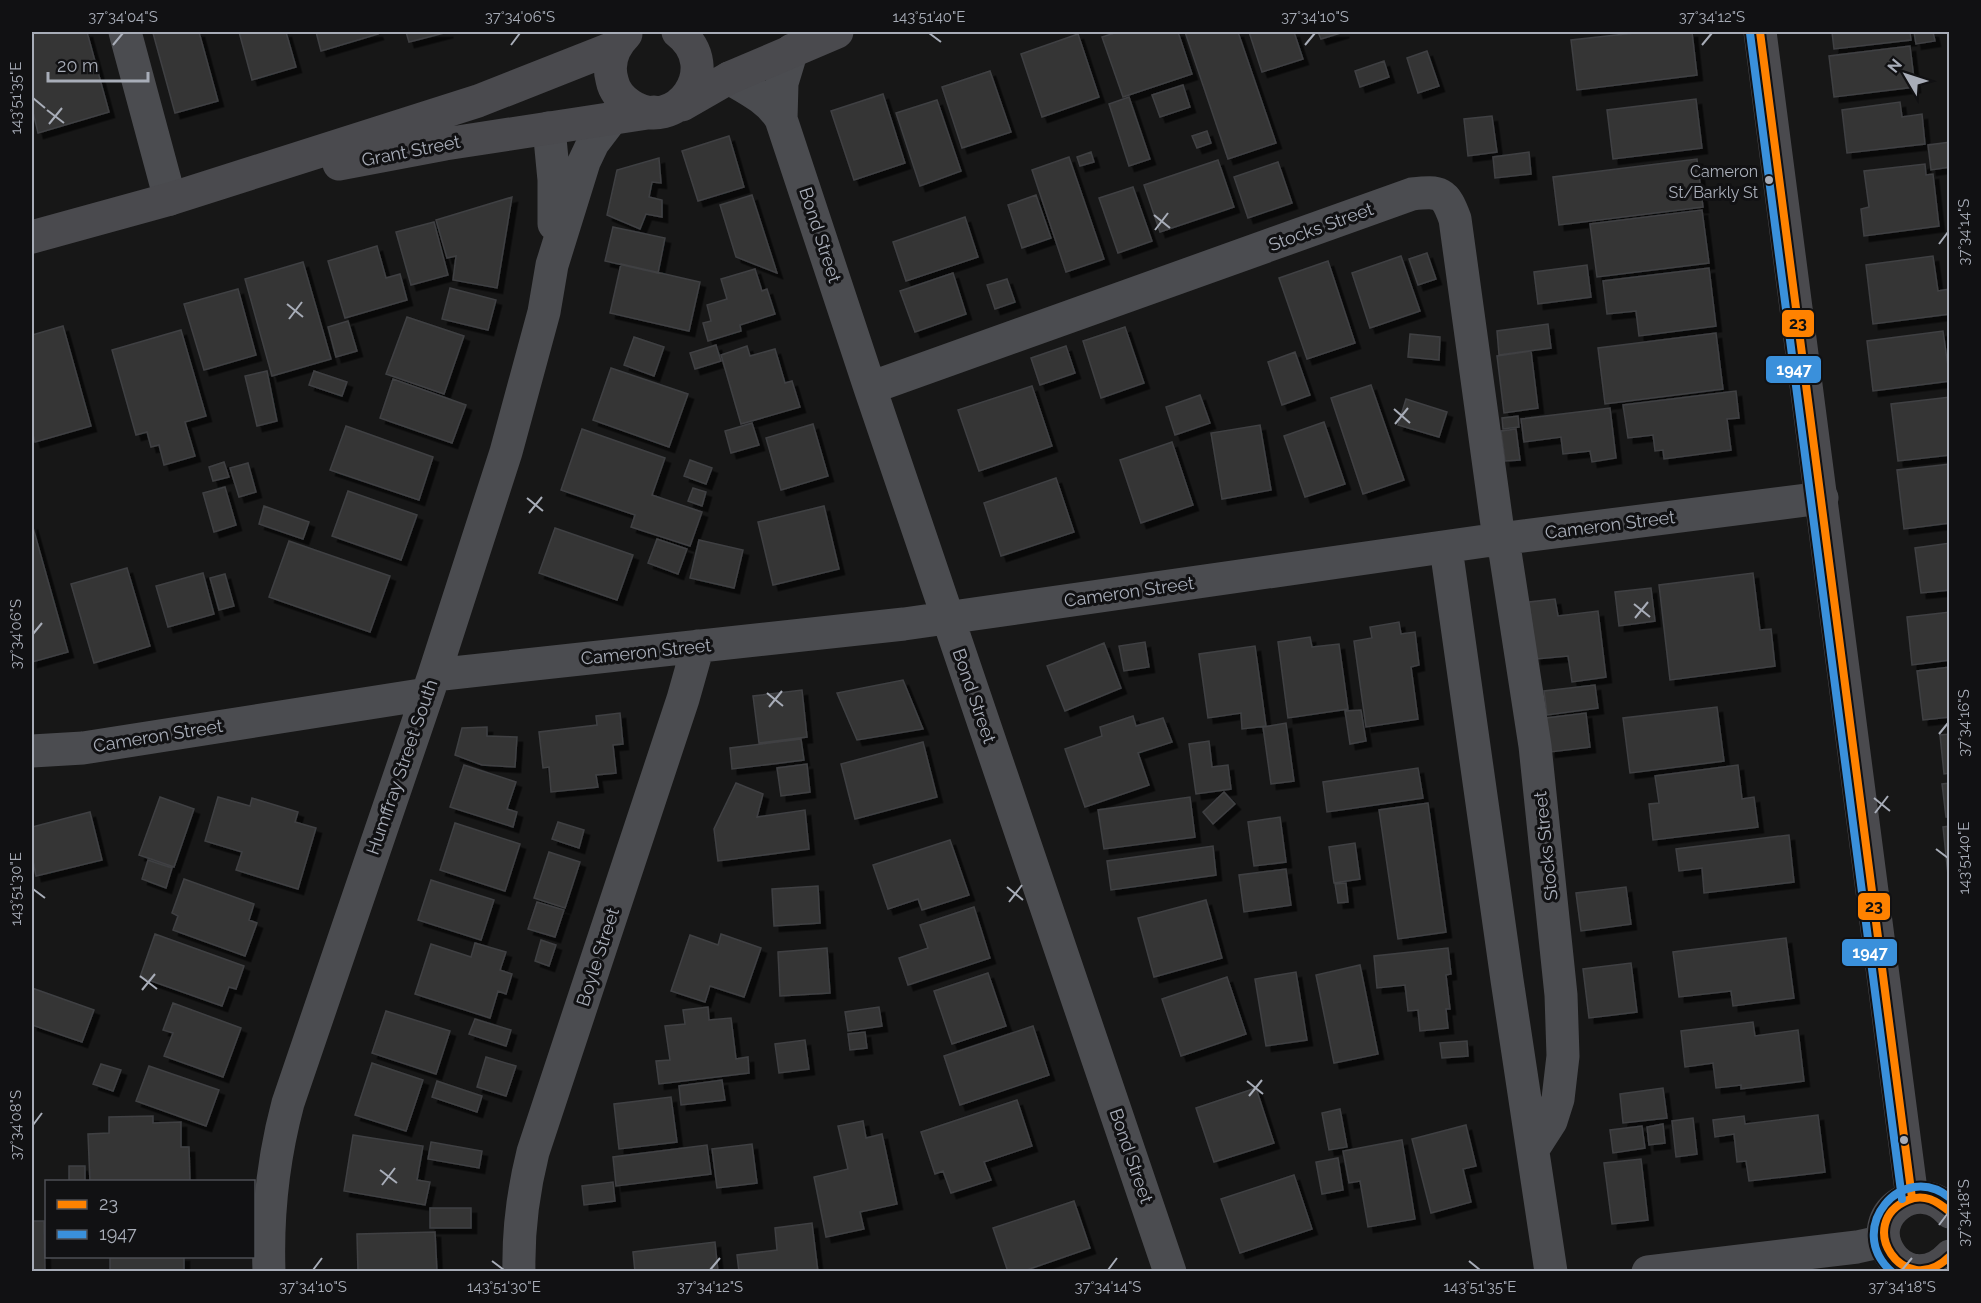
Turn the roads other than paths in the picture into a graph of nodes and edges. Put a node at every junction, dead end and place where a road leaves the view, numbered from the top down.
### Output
1 (125, 32) edge
2 (679, 32) edge
3 (837, 32) edge
4 (1760, 32) edge
5 (621, 38) edge
6 (792, 50) junction
7 (561, 69) junction
8 (729, 78) junction
9 (660, 112) junction
10 (612, 118) junction
11 (781, 119) junction
12 (549, 128) junction
13 (170, 199) junction
14 (32, 237) edge
15 (552, 265) junction
16 (870, 388) junction
17 (1822, 498) junction
18 (1501, 539) junction
19 (1446, 548) junction
20 (948, 618) junction
21 (698, 646) junction
22 (431, 685) junction
23 (32, 751) edge
24 (1533, 1149) junction
25 (1912, 1198) junction
26 (1950, 1212) edge
27 (1884, 1241) junction
28 (1934, 1266) edge
29 (269, 1272) edge
30 (519, 1272) edge
31 (1170, 1272) edge
32 (1551, 1272) edge
33 (1648, 1272) edge

1 - 13 street
2 - 9 main road
3 - 6 main road, Grant Street
4 - 17 main road
5 - 7 main road, Grant Street
5 - 9 main road
6 - 8 main road, Grant Street
6 - 11 street, Bond Street
7 - 12 main road
7 - 13 main road, Grant Street
8 - 9 main road, Grant Street
8 - 11 street, Bond Street
9 - 10 main road, Grant Street
10 - 12 main road, Grant Street
10 - 15 street, Humffray Street South
11 - 16 street, Bond Street
12 - 13 main road, Grant Street
12 - 15 street, Humffray Street South
13 - 14 main road, Grant Street
15 - 22 street, Humffray Street South
16 - 18 street, Stocks Street
16 - 20 street, Bond Street
17 - 18 street, Cameron Street
17 - 25 main road
18 - 19 street, Cameron Street
18 - 24 street, Stocks Street
19 - 20 street, Cameron Street
19 - 24 street
20 - 21 street, Cameron Street
20 - 31 street, Bond Street
21 - 22 street, Cameron Street
21 - 30 street, Boyle Street
22 - 23 street, Cameron Street
22 - 29 street, Humffray Street South
24 - 32 street
25 - 26 main road
25 - 27 main road
27 - 28 main road
27 - 33 street

